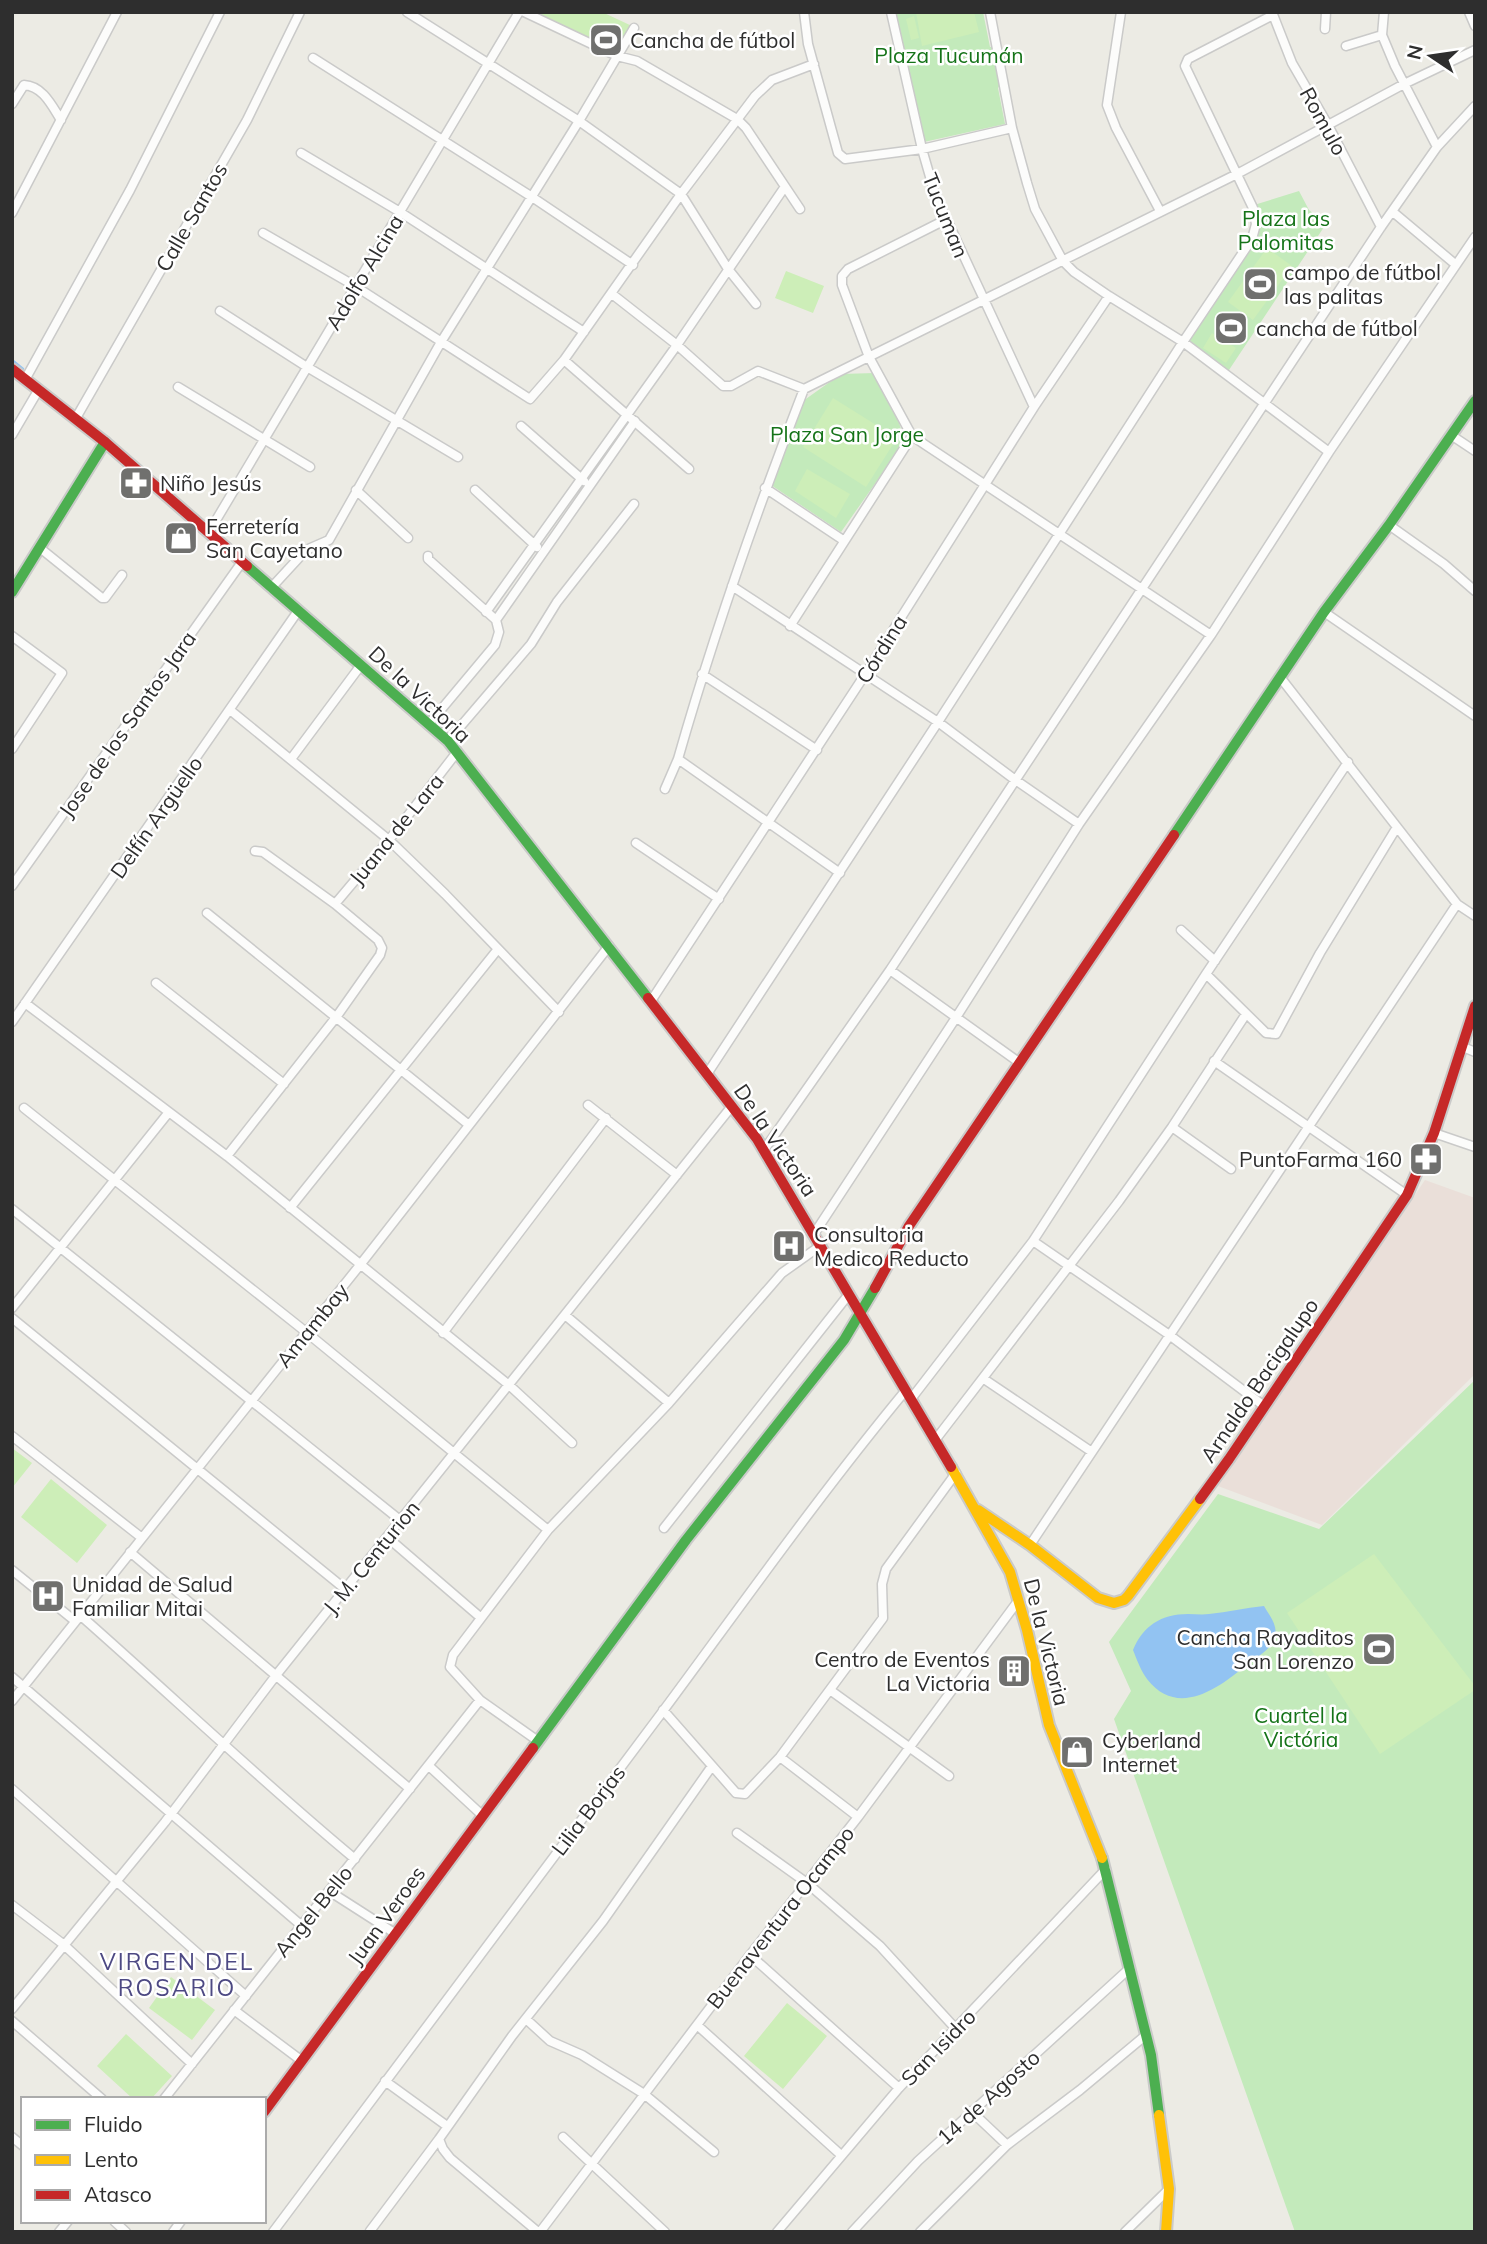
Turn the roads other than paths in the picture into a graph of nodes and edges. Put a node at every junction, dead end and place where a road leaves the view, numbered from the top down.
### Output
1 (117, 12) edge
2 (220, 12) edge
3 (300, 12) edge
4 (407, 12) edge
5 (521, 12) edge
6 (804, 12) edge
7 (891, 12) edge
8 (990, 12) edge
9 (1121, 12) edge
10 (1326, 12) edge
11 (1384, 12) edge
12 (1469, 12) edge
13 (1273, 14) edge
14 (1475, 26) edge
15 (634, 28) dead end
16 (1325, 29) dead end
17 (1382, 35) junction
18 (1346, 46) dead end
19 (1475, 50) edge
20 (617, 56) junction
21 (313, 58) dead end
22 (490, 62) junction
23 (814, 64) junction
24 (1404, 85) junction
25 (12, 104) edge
26 (1475, 106) edge
27 (737, 119) junction
28 (61, 120) junction
29 (579, 121) junction
30 (1328, 125) junction
31 (1012, 128) junction
32 (443, 140) junction
33 (1437, 147) junction
34 (922, 149) junction
35 (301, 153) dead end
36 (1237, 174) junction
37 (784, 188) junction
38 (681, 194) junction
39 (532, 197) junction
40 (800, 209) dead end
41 (1160, 211) junction
42 (400, 212) junction
43 (1393, 212) junction
44 (12, 213) edge
45 (946, 220) junction
46 (1381, 227) junction
47 (263, 233) dead end
48 (1475, 237) edge
49 (1063, 261) junction
50 (1455, 264) junction
51 (633, 265) junction
52 (488, 269) junction
53 (728, 269) junction
54 (355, 286) junction
55 (612, 294) junction
56 (1110, 296) junction
57 (983, 301) junction
58 (756, 304) dead end
59 (220, 312) dead end
60 (584, 332) junction
61 (441, 342) junction
62 (1183, 342) junction
63 (677, 345) junction
64 (869, 357) junction
65 (564, 360) junction
66 (307, 367) junction
67 (12, 369) edge
68 (26, 379) junction
69 (178, 387) dead end
70 (39, 389) junction
71 (804, 389) junction
72 (1475, 401) edge
73 (1263, 404) junction
74 (1034, 407) junction
75 (627, 414) junction
76 (76, 418) junction
77 (397, 419) junction
78 (635, 421) junction
79 (521, 426) dead end
80 (12, 435) edge
81 (1451, 435) junction
82 (912, 436) junction
83 (265, 438) junction
84 (105, 442) junction
85 (1329, 452) junction
86 (1475, 452) edge
87 (458, 457) dead end
88 (310, 467) dead end
89 (689, 469) dead end
90 (580, 478) junction
91 (986, 485) junction
92 (589, 486) junction
93 (765, 488) junction
94 (475, 489) dead end
95 (356, 491) junction
96 (634, 504) dead end
97 (1389, 525) junction
98 (209, 532) junction
99 (1060, 532) junction
100 (408, 538) dead end
101 (843, 540) junction
102 (534, 544) junction
103 (40, 548) junction
104 (543, 552) junction
105 (428, 556) dead end
106 (243, 562) junction
107 (122, 575) dead end
108 (732, 586) junction
109 (271, 588) junction
110 (1141, 588) junction
111 (1475, 591) edge
112 (12, 592) edge
113 (298, 611) junction
114 (486, 612) junction
115 (1324, 612) junction
116 (496, 620) junction
117 (790, 626) junction
118 (1211, 635) junction
119 (12, 636) edge
120 (361, 665) junction
121 (866, 673) junction
122 (702, 674) junction
123 (1280, 677) junction
124 (230, 710) junction
125 (1475, 716) edge
126 (938, 722) junction
127 (429, 724) junction
128 (448, 741) junction
129 (12, 749) edge
130 (817, 750) junction
131 (457, 752) junction
132 (291, 759) junction
133 (678, 759) junction
134 (1348, 762) junction
135 (1014, 779) junction
136 (665, 789) dead end
137 (770, 821) junction
138 (1079, 824) junction
139 (1397, 827) junction
140 (389, 840) junction
141 (636, 843) dead end
142 (255, 851) dead end
143 (840, 873) junction
144 (12, 886) edge
145 (719, 899) junction
146 (335, 904) junction
147 (1457, 904) junction
148 (207, 913) dead end
149 (1475, 916) edge
150 (1181, 930) dead end
151 (609, 946) junction
152 (498, 949) junction
153 (1215, 961) junction
154 (890, 970) junction
155 (1206, 974) junction
156 (156, 983) dead end
157 (651, 1001) junction
158 (25, 1003) junction
159 (1475, 1006) edge
160 (559, 1012) junction
161 (1246, 1014) junction
162 (337, 1016) junction
163 (957, 1016) junction
164 (12, 1022) edge
165 (1463, 1047) junction
166 (1475, 1052) edge
167 (1214, 1061) junction
168 (1020, 1063) junction
169 (402, 1069) junction
170 (707, 1074) junction
171 (284, 1084) junction
172 (588, 1105) dead end
173 (732, 1106) junction
174 (24, 1108) dead end
175 (169, 1112) junction
176 (606, 1118) junction
177 (469, 1125) junction
178 (1308, 1125) junction
179 (1172, 1127) junction
180 (1434, 1133) junction
181 (1475, 1147) edge
182 (764, 1150) junction
183 (228, 1156) junction
184 (1231, 1169) dead end
185 (677, 1175) junction
186 (116, 1180) junction
187 (1407, 1195) junction
188 (290, 1208) junction
189 (12, 1209) edge
190 (814, 1234) junction
191 (1033, 1241) junction
192 (820, 1245) junction
193 (61, 1247) junction
194 (360, 1265) junction
195 (1070, 1265) junction
196 (849, 1294) junction
197 (12, 1308) edge
198 (861, 1314) junction
199 (565, 1315) junction
200 (12, 1318) edge
201 (306, 1332) junction
202 (443, 1333) junction
203 (1168, 1334) junction
204 (984, 1379) junction
205 (509, 1385) junction
206 (909, 1395) junction
207 (251, 1400) junction
208 (669, 1403) junction
209 (1264, 1406) junction
210 (12, 1436) edge
211 (936, 1439) junction
212 (572, 1443) dead end
213 (1092, 1452) junction
214 (455, 1454) junction
215 (196, 1469) junction
216 (956, 1474) junction
217 (400, 1520) junction
218 (992, 1527) junction
219 (664, 1528) dead end
220 (548, 1530) junction
221 (387, 1537) junction
222 (142, 1538) junction
223 (1030, 1545) junction
224 (130, 1552) junction
225 (12, 1570) edge
226 (345, 1589) junction
227 (1018, 1601) junction
228 (480, 1617) junction
229 (78, 1618) junction
230 (276, 1674) junction
231 (12, 1677) edge
232 (24, 1686) junction
233 (830, 1690) junction
234 (480, 1700) junction
235 (12, 1701) edge
236 (663, 1710) junction
237 (538, 1741) junction
238 (224, 1743) junction
239 (909, 1747) junction
240 (780, 1756) junction
241 (429, 1766) junction
242 (712, 1766) junction
243 (949, 1776) dead end
244 (12, 1789) edge
245 (410, 1790) junction
246 (171, 1813) junction
247 (483, 1816) junction
248 (858, 1817) junction
249 (737, 1833) dead end
250 (355, 1859) junction
251 (1106, 1869) junction
252 (118, 1880) junction
253 (807, 1883) junction
254 (329, 1891) junction
255 (12, 1905) edge
256 (302, 1926) junction
257 (396, 1934) junction
258 (63, 1944) junction
259 (750, 1955) junction
260 (1130, 1968) junction
261 (246, 1996) junction
262 (12, 2009) edge
263 (234, 2010) junction
264 (526, 2019) junction
265 (12, 2021) edge
266 (697, 2025) junction
267 (956, 2029) junction
268 (1146, 2035) junction
269 (302, 2061) junction
270 (191, 2064) junction
271 (385, 2081) junction
272 (899, 2088) junction
273 (645, 2094) junction
274 (100, 2097) edge
275 (166, 2097) edge
276 (266, 2109) edge
277 (971, 2112) junction
278 (447, 2126) junction
279 (563, 2137) dead end
280 (439, 2139) junction
281 (1007, 2145) junction
282 (714, 2152) dead end
283 (841, 2155) junction
284 (592, 2162) junction
285 (1169, 2189) junction
286 (370, 2231) edge
287 (273, 2232) edge
288 (539, 2232) edge
289 (665, 2232) edge
290 (777, 2232) edge
291 (852, 2232) edge
292 (920, 2232) edge
293 (1125, 2232) edge
294 (1166, 2232) edge

1 - 28 street
2 - 68 street
3 - 76 street, Calle Santos
4 - 22 street
5 - 20 street
5 - 22 street, Adolfo Alcina
6 - 23 street
7 - 34 street, Tucuman
8 - 31 street
9 - 41 street
10 - 16 street
11 - 17 street
12 - 14 street
13 - 30 street, Romulo
13 - 36 street
15 - 20 street
17 - 18 street
17 - 24 street
19 - 24 street
20 - 27 street
20 - 29 street
21 - 32 street
22 - 29 street
22 - 32 street, Adolfo Alcina
23 - 27 street
23 - 34 street
24 - 30 street
24 - 33 street
25 - 28 street
26 - 33 street
27 - 37 street
27 - 38 street
28 - 44 street
29 - 38 street
29 - 39 street
30 - 36 street
30 - 46 street, Romulo
31 - 34 street
31 - 49 street
32 - 39 street
32 - 42 street, Adolfo Alcina
33 - 43 street
34 - 45 street, Tucuman
35 - 42 street
36 - 41 street
36 - 62 street
37 - 40 street
37 - 53 street
38 - 51 street
38 - 53 street
39 - 51 street
39 - 52 street
41 - 49 street
42 - 52 street
42 - 54 street, Adolfo Alcina
43 - 46 street
43 - 50 street
45 - 57 street, Tucuman
45 - 64 street
46 - 73 street
47 - 54 street
48 - 50 street
49 - 56 street
49 - 57 street
50 - 85 street
51 - 55 street
52 - 60 street
52 - 61 street
53 - 58 street
53 - 63 street
54 - 61 street
54 - 66 street, Adolfo Alcina
55 - 60 street
55 - 63 street
56 - 62 street
56 - 74 street, Córdina
57 - 64 street
57 - 74 street, Tucuman
59 - 66 street
60 - 65 street
61 - 65 street
61 - 77 street
62 - 73 street
62 - 99 street
63 - 71 street
63 - 75 street
64 - 71 street
64 - 82 street
65 - 75 street
66 - 77 street
66 - 83 street, Adolfo Alcina
67 - 68 street, De la Victoria
68 - 70 street, De la Victoria
69 - 83 street
70 - 76 street, De la Victoria
70 - 80 street
71 - 93 street
72 - 81 street, Juan Veroes
73 - 85 street
73 - 110 street
74 - 91 street, Córdina
75 - 78 street
75 - 90 street
76 - 84 street, De la Victoria
77 - 87 street
77 - 95 street
78 - 89 street
78 - 92 street
79 - 90 street
81 - 86 street
81 - 97 street, Juan Veroes
82 - 91 street
82 - 101 street
83 - 88 street
83 - 98 street, Adolfo Alcina
84 - 98 street, De la Victoria
84 - 103 street
85 - 118 street
90 - 92 street
90 - 102 street
91 - 99 street
91 - 121 street, Córdina
92 - 104 street
93 - 101 street
93 - 108 street
94 - 102 street
95 - 100 street
95 - 109 street
96 - 128 street
97 - 111 street
97 - 115 street, Juan Veroes
98 - 106 street, De la Victoria
99 - 110 street
99 - 126 street
101 - 117 street
102 - 104 street
102 - 114 street
103 - 107 street
103 - 112 street
104 - 116 street
105 - 114 street
106 - 109 street, De la Victoria
106 - 144 street, Jose de los Santos Jara
108 - 117 street
108 - 122 street
109 - 113 street, De la Victoria
110 - 118 street
110 - 135 street
113 - 120 street, De la Victoria
113 - 124 street, Delfín Argüello
114 - 116 street
115 - 123 street, Juan Veroes
115 - 125 street
116 - 127 street
117 - 121 street
118 - 138 street
119 - 129 street
120 - 127 street, De la Victoria
120 - 132 street
121 - 126 street
121 - 130 street, Córdina
122 - 130 street
122 - 133 street
123 - 134 street
123 - 168 street, Juan Veroes
124 - 132 street
124 - 158 street, Delfín Argüello
126 - 135 street
126 - 143 street
127 - 128 street, De la Victoria
128 - 131 street, De la Victoria
130 - 137 street, Córdina
131 - 140 street, Juana de Lara
131 - 151 street, De la Victoria
132 - 140 street
133 - 136 street
133 - 137 street
134 - 139 street
134 - 153 street, Lilia Borjas
135 - 138 street
135 - 154 street
137 - 143 street
137 - 145 street, Córdina
138 - 163 street
139 - 147 street
139 - 161 street
140 - 146 street, Juana de Lara
140 - 152 street
141 - 145 street
142 - 146 street
143 - 170 street
145 - 157 street, Córdina
146 - 162 street
147 - 149 street
147 - 178 street
148 - 162 street
150 - 153 street
151 - 157 street, De la Victoria
151 - 160 street, Amambay
152 - 160 street
152 - 169 street
153 - 155 street, Lilia Borjas
154 - 163 street
154 - 182 street
155 - 161 street
155 - 191 street, Lilia Borjas
156 - 171 street
157 - 170 street, De la Victoria
158 - 164 street, Delfín Argüello
158 - 175 street
159 - 165 street, Arnaldo Bacigalupo
160 - 177 street, Amambay
161 - 167 street
162 - 169 street
162 - 171 street
163 - 168 street
163 - 190 street
165 - 166 street
165 - 180 street, Arnaldo Bacigalupo
167 - 178 street
167 - 179 street
168 - 198 street, Juan Veroes
169 - 177 street
169 - 188 street
170 - 173 street, De la Victoria
171 - 183 street
172 - 176 street
173 - 182 street, De la Victoria
173 - 185 street, J. M. Centurion
174 - 186 street
175 - 183 street
175 - 186 street
176 - 185 street
176 - 202 street
177 - 194 street, Amambay
178 - 187 street
178 - 203 street
179 - 184 street
179 - 195 street
180 - 181 street
180 - 187 street, Arnaldo Bacigalupo
182 - 190 street, De la Victoria
183 - 188 street
185 - 199 street, J. M. Centurion
186 - 193 street
186 - 201 street
187 - 209 street, Arnaldo Bacigalupo
188 - 194 street
189 - 193 street
190 - 192 street, De la Victoria
191 - 195 street
191 - 206 street, Lilia Borjas
192 - 196 street, De la Victoria
192 - 208 street
193 - 197 street
193 - 207 street
194 - 201 street, Amambay
194 - 202 street
195 - 203 street
195 - 204 street
196 - 198 street, De la Victoria
196 - 219 street
198 - 206 street, De la Victoria
198 - 237 street, Juan Veroes
199 - 205 street, J. M. Centurion
199 - 208 street
200 - 215 street
201 - 207 street, Amambay
201 - 214 street
202 - 205 street
203 - 209 street
203 - 213 street
204 - 211 street
204 - 213 street
205 - 212 street
205 - 214 street, J. M. Centurion
206 - 211 street, De la Victoria
206 - 236 street, Lilia Borjas
207 - 215 street, Amambay
207 - 217 street
208 - 220 street
209 - 223 street, Arnaldo Bacigalupo
210 - 222 street
211 - 216 street, De la Victoria
213 - 223 street
214 - 217 street, J. M. Centurion
214 - 220 street
215 - 222 street, Amambay
215 - 226 street
216 - 218 street, De la Victoria
216 - 233 street
217 - 221 street, J. M. Centurion
218 - 223 street, Arnaldo Bacigalupo
218 - 227 street, De la Victoria
220 - 228 street
221 - 226 street, J. M. Centurion
221 - 228 street
222 - 224 street, Amambay
224 - 229 street, Amambay
224 - 230 street
225 - 229 street
226 - 230 street, J. M. Centurion
227 - 239 street, Buenaventura Ocampo
227 - 251 street, De la Victoria
228 - 234 street
229 - 232 street, Amambay
229 - 238 street
230 - 238 street, J. M. Centurion
230 - 245 street
231 - 232 street
232 - 235 street, Amambay
232 - 246 street
233 - 239 street
233 - 240 street
234 - 237 street
234 - 241 street, Angel Bello
236 - 242 street
236 - 271 street, Lilia Borjas
237 - 247 street, Juan Veroes
238 - 246 street, J. M. Centurion
238 - 250 street
239 - 243 street
239 - 248 street, Buenaventura Ocampo
240 - 242 street
240 - 248 street
241 - 245 street, Angel Bello
241 - 247 street
242 - 264 street
244 - 252 street
245 - 250 street, Angel Bello
246 - 252 street, J. M. Centurion
246 - 256 street
247 - 257 street, Juan Veroes
248 - 253 street, Buenaventura Ocampo
249 - 253 street
250 - 254 street, Angel Bello
251 - 260 street, De la Victoria
251 - 267 street, San Isidro
252 - 258 street, J. M. Centurion
252 - 261 street
253 - 259 street, Buenaventura Ocampo
253 - 267 street
254 - 256 street, Angel Bello
254 - 257 street
255 - 258 street
256 - 261 street, Angel Bello
257 - 269 street, Juan Veroes
258 - 262 street, J. M. Centurion
258 - 270 street
259 - 266 street, Buenaventura Ocampo
259 - 272 street
260 - 268 street, De la Victoria
260 - 277 street, 14 de Agosto
261 - 263 street, Angel Bello
263 - 269 street
263 - 270 street, Angel Bello
264 - 273 street
264 - 278 street
265 - 274 street
266 - 273 street, Buenaventura Ocampo
266 - 283 street
267 - 272 street, San Isidro
268 - 281 street
268 - 285 street, De la Victoria
269 - 276 street, Juan Veroes
270 - 275 street, Angel Bello
271 - 278 street
271 - 287 street, Lilia Borjas
272 - 283 street, San Isidro
273 - 282 street
273 - 284 street, Buenaventura Ocampo
277 - 281 street
277 - 291 street, 14 de Agosto
278 - 280 street
279 - 284 street
280 - 286 street
280 - 288 street
281 - 292 street
283 - 290 street, San Isidro
284 - 288 street, Buenaventura Ocampo
284 - 289 street
285 - 293 street
285 - 294 street, De la Victoria

